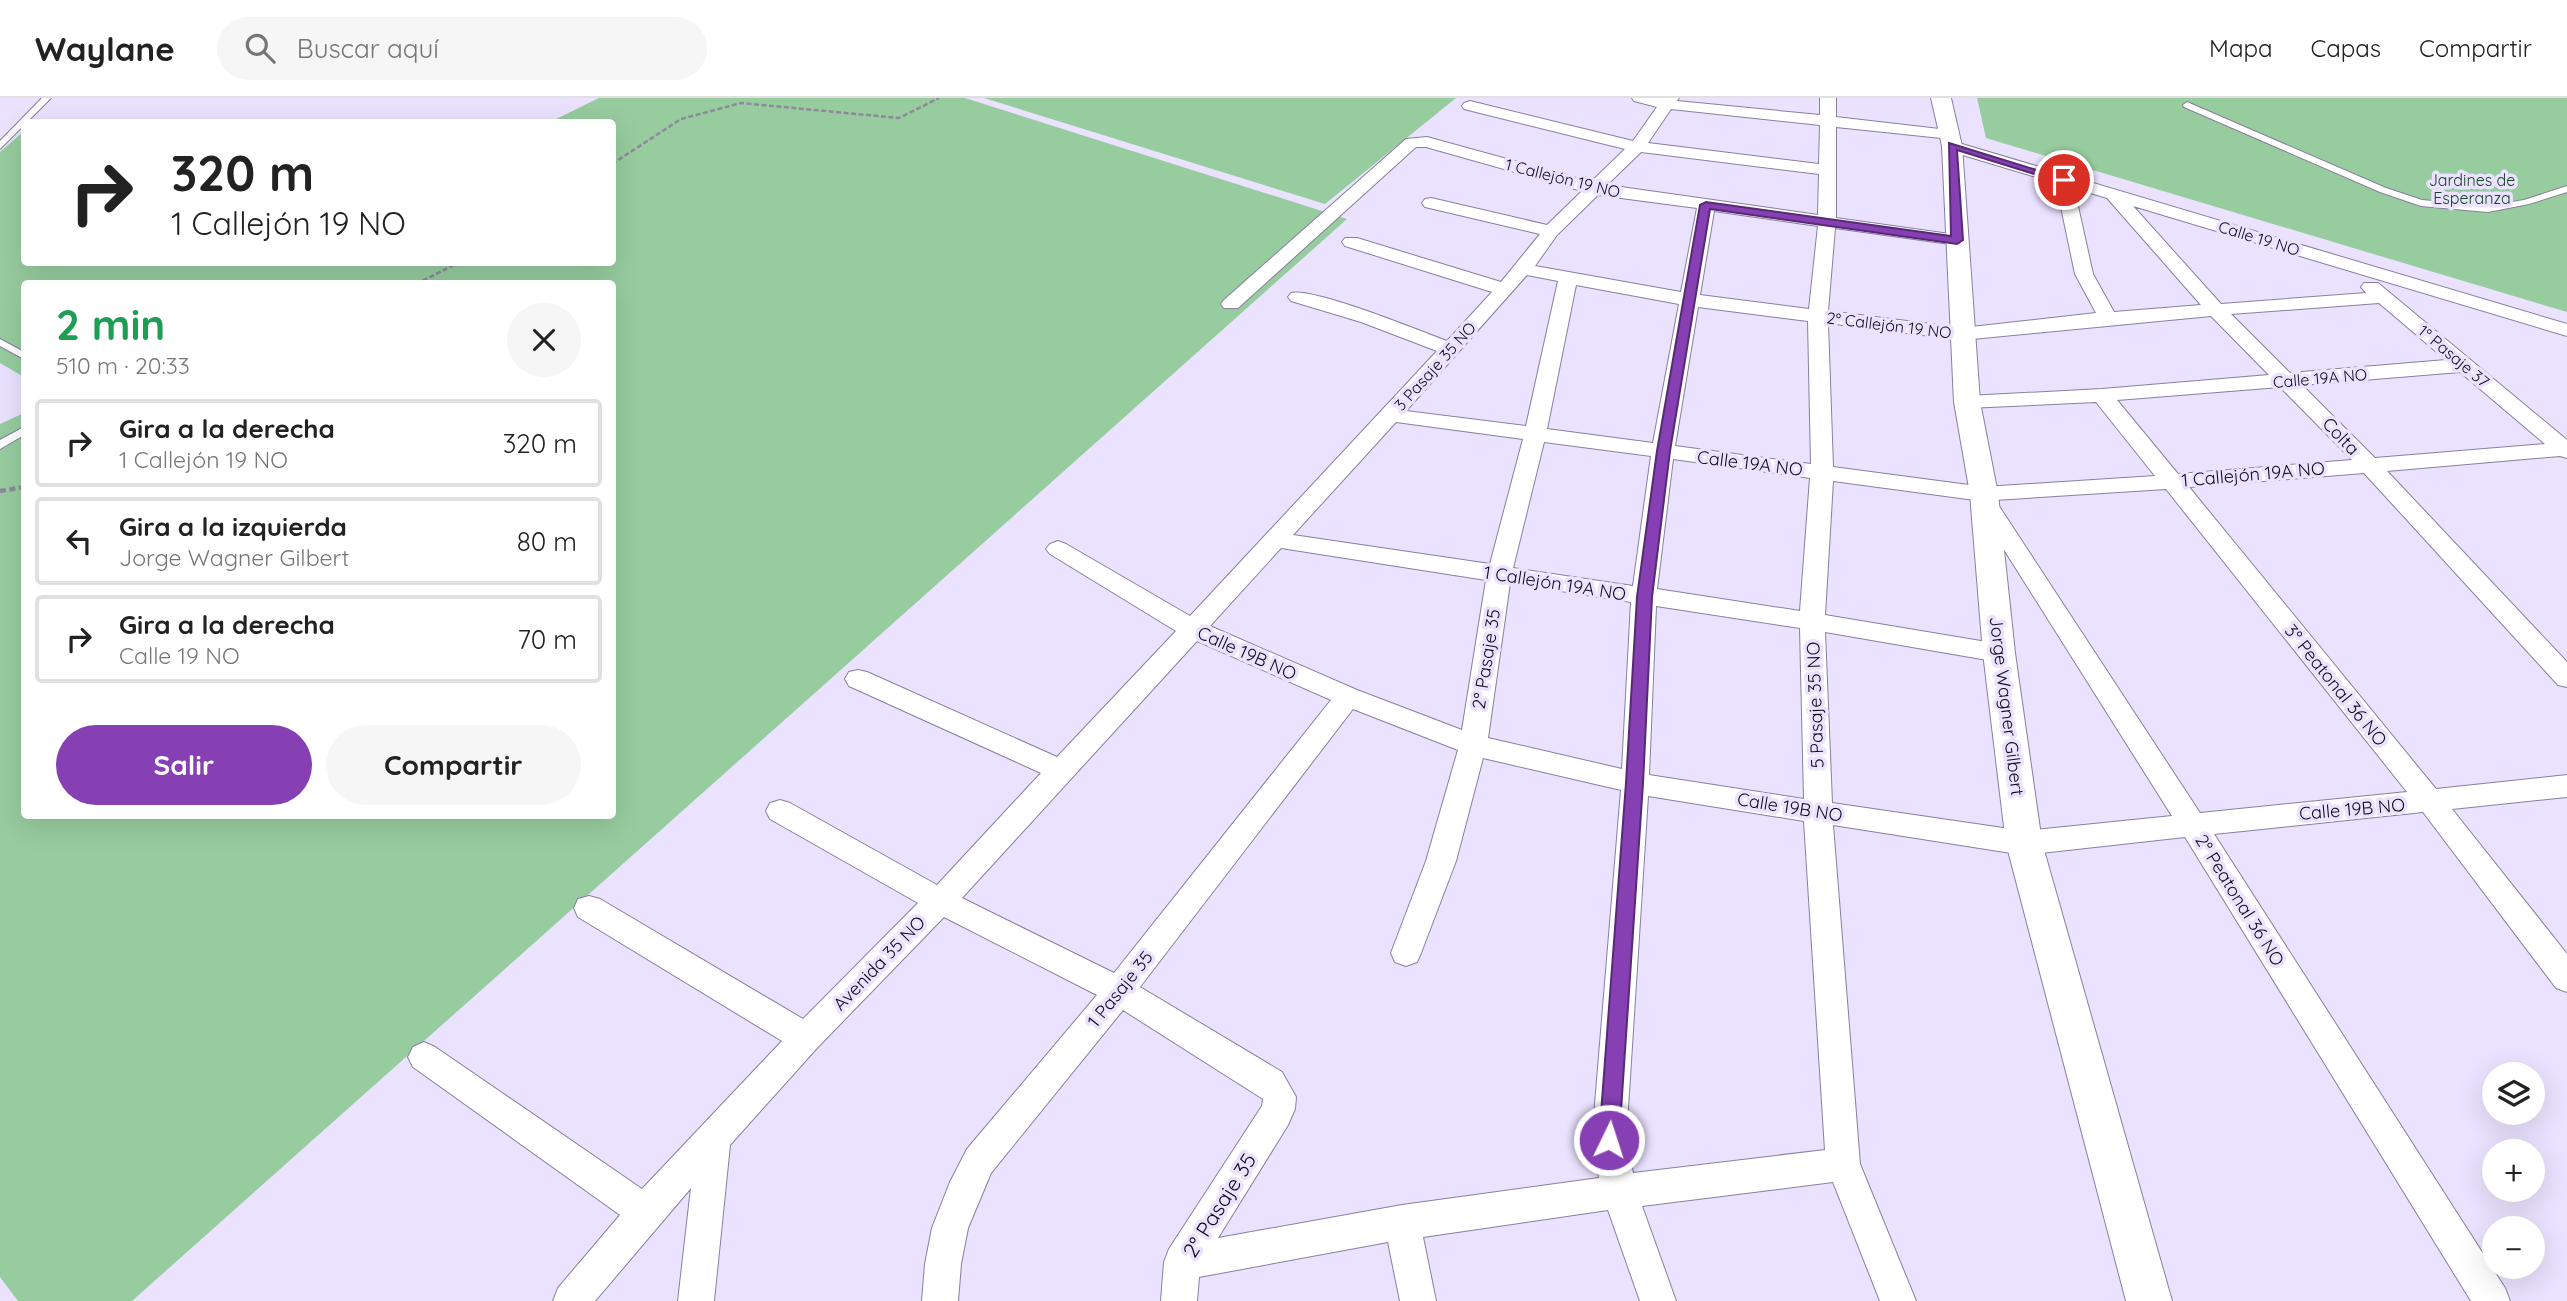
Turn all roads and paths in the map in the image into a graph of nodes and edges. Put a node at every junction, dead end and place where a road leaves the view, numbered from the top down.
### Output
1 (47, 98) edge
2 (939, 98) edge
3 (1640, 98) edge
4 (1941, 98) edge
5 (1668, 101) edge
6 (2187, 105) dead end
7 (1470, 106) dead end
8 (1828, 110) edge
9 (26, 119) edge
10 (21, 125) edge
11 (1951, 140) junction
12 (0, 146) edge
13 (1637, 147) junction
14 (616, 161) edge
15 (1828, 170) junction
16 (2064, 180) junction
17 (1596, 189) junction
18 (2567, 189) edge
19 (2114, 195) junction
20 (1431, 203) dead end
21 (1706, 205) junction
22 (1827, 221) junction
23 (1551, 231) junction
24 (1957, 240) junction
25 (1351, 242) dead end
26 (2339, 262) junction
27 (452, 266) edge
28 (1523, 269) junction
29 (1568, 279) junction
30 (424, 280) edge
31 (1503, 289) junction
32 (1298, 297) dead end
33 (2383, 297) junction
34 (1690, 300) junction
35 (1231, 304) dead end
36 (2215, 309) junction
37 (1818, 316) junction
38 (2108, 318) junction
39 (2567, 330) edge
40 (1962, 334) junction
41 (0, 342) edge
42 (1451, 349) junction
43 (21, 354) edge
44 (2465, 365) junction
45 (2287, 381) junction
46 (2102, 395) junction
47 (1966, 402) junction
48 (1391, 415) junction
49 (21, 432) edge
50 (1535, 434) junction
51 (0, 445) edge
52 (2565, 450) edge
53 (1663, 451) junction
54 (2368, 464) junction
55 (1822, 472) junction
56 (2170, 482) junction
57 (21, 488) edge
58 (0, 491) edge
59 (1984, 498) junction
60 (1277, 540) junction
61 (1058, 549) dead end
62 (1499, 575) junction
63 (1644, 597) junction
64 (1812, 621) junction
65 (1191, 628) junction
66 (1998, 653) junction
67 (2567, 678) edge
68 (858, 679) dead end
69 (1348, 698) junction
70 (1473, 745) junction
71 (1060, 770) junction
72 (1634, 783) junction
73 (2567, 786) edge
74 (2431, 802) junction
75 (780, 811) dead end
76 (1818, 812) junction
77 (2192, 824) junction
78 (2024, 843) junction
79 (940, 901) junction
80 (589, 908) dead end
81 (1406, 953) dead end
82 (2567, 978) edge
83 (1119, 991) junction
84 (806, 1038) junction
85 (424, 1057) dead end
86 (713, 1141) junction
87 (1843, 1164) junction
88 (1619, 1192) junction
89 (645, 1212) junction
90 (1402, 1222) junction
91 (1182, 1262) junction
92 (571, 1301) edge
93 (696, 1301) edge
94 (940, 1301) edge
95 (1179, 1301) edge
96 (1418, 1301) edge
97 (1658, 1301) edge
98 (1898, 1301) edge
99 (2149, 1301) edge
100 (2492, 1301) edge

1 - 9 lane
2 - 14 path
3 - 5 street, Calle 19 NO
4 - 11 street, Jorge Wagner Gilbert
5 - 8 street, Calle 19 NO
5 - 13 street, 3 Pasaje 35 NO
6 - 18 lane
7 - 13 street
8 - 11 street, Calle 19 NO
8 - 15 street, 5 Pasaje 35 NO
10 - 12 lane
11 - 16 street, Calle 19 NO
11 - 24 street, Jorge Wagner Gilbert
13 - 15 street
13 - 17 street, 3 Pasaje 35 NO
15 - 22 street, 5 Pasaje 35 NO
16 - 19 street, Calle 19 NO
16 - 38 street
17 - 21 street, 1 Callejón 19 NO
17 - 23 street, 3 Pasaje 35 NO
17 - 35 street, 1 Callejón 19 NO
19 - 26 street, Calle 19 NO
19 - 36 street, Colta
20 - 23 street
21 - 22 street, 1 Callejón 19 NO
21 - 34 street
22 - 24 street, 1 Callejón 19 NO
22 - 37 street, 5 Pasaje 35 NO
23 - 28 street, 3 Pasaje 35 NO
24 - 40 street, Jorge Wagner Gilbert
25 - 31 street
26 - 33 street, 1° Pasaje 37
26 - 39 street, Calle 19 NO
27 - 30 path
28 - 29 street, 2° Callejón 19 NO
28 - 31 street, 3 Pasaje 35 NO
29 - 34 street, 2° Callejón 19 NO
29 - 50 street, 2° Pasaje 35
31 - 42 street, 3 Pasaje 35 NO
32 - 42 street
33 - 36 street, 2° Callejón 19 NO
33 - 44 street, 1° Pasaje 37
34 - 37 street, 2° Callejón 19 NO
34 - 53 street
36 - 38 street, 2° Callejón 19 NO
36 - 45 street, Colta
37 - 40 street, 2° Callejón 19 NO
37 - 55 street, 5 Pasaje 35 NO
38 - 40 street, 2° Callejón 19 NO
40 - 47 street, Jorge Wagner Gilbert
41 - 43 lane
42 - 48 street, 3 Pasaje 35 NO
44 - 45 street, Calle 19A NO
44 - 52 street, 1° Pasaje 37
45 - 46 street, Calle 19A NO
45 - 54 street, Colta
46 - 47 street, Calle 19A NO
46 - 56 street, 3° Peatonal 36 NO
47 - 59 street, Jorge Wagner Gilbert
48 - 50 street, Calle 19A NO
48 - 60 street, 3 Pasaje 35 NO
49 - 51 lane
50 - 53 street, Calle 19A NO
50 - 62 street, 2° Pasaje 35
52 - 54 street, 1 Callejón 19A NO
53 - 55 street, Calle 19A NO
53 - 63 street
54 - 56 street, 1 Callejón 19A NO
54 - 67 street, Colta
55 - 59 street, Calle 19A NO
55 - 64 street, 5 Pasaje 35 NO
56 - 59 street, 1 Callejón 19A NO
56 - 74 street, 3° Peatonal 36 NO
57 - 58 path
59 - 66 street, Jorge Wagner Gilbert
59 - 77 street, 2° Peatonal 36 NO
60 - 62 street, 1 Callejón 19A NO
60 - 65 street, 3 Pasaje 35 NO
61 - 65 street, Calle 19B NO
62 - 63 street, 1 Callejón 19A NO
62 - 70 street, 2° Pasaje 35
63 - 64 street, 1 Callejón 19A NO
63 - 72 street
64 - 66 street, 1 Callejón 19A NO
64 - 76 street, 5 Pasaje 35 NO
65 - 69 street, Calle 19B NO
65 - 71 street, Avenida 35 NO
66 - 78 street, Jorge Wagner Gilbert
68 - 71 street
69 - 70 street, Calle 19B NO
69 - 83 street, 1 Pasaje 35
70 - 72 street, Calle 19B NO
70 - 81 street, 2° Pasaje 35
71 - 79 street, Avenida 35 NO
72 - 76 street, Calle 19B NO
72 - 88 street
73 - 74 street, Calle 19B NO
74 - 77 street, Calle 19B NO
74 - 82 street, 3° Peatonal 36 NO
75 - 79 street
76 - 78 street, Calle 19B NO
76 - 87 street, 5 Pasaje 35 NO
77 - 78 street, Calle 19B NO
77 - 100 street, 2° Peatonal 36 NO
78 - 99 street, Jorge Wagner Gilbert
79 - 83 street
79 - 84 street, Avenida 35 NO
80 - 84 street
83 - 91 street, 2° Pasaje 35
83 - 94 street, 1 Pasaje 35
84 - 86 street, Avenida 35 NO
85 - 89 street
86 - 89 street, Avenida 35 NO
86 - 93 street
87 - 88 street
87 - 98 street, 5 Pasaje 35 NO
88 - 90 street
88 - 97 street
89 - 92 street, Avenida 35 NO
90 - 91 street
90 - 96 street
91 - 95 street, 2° Pasaje 35

